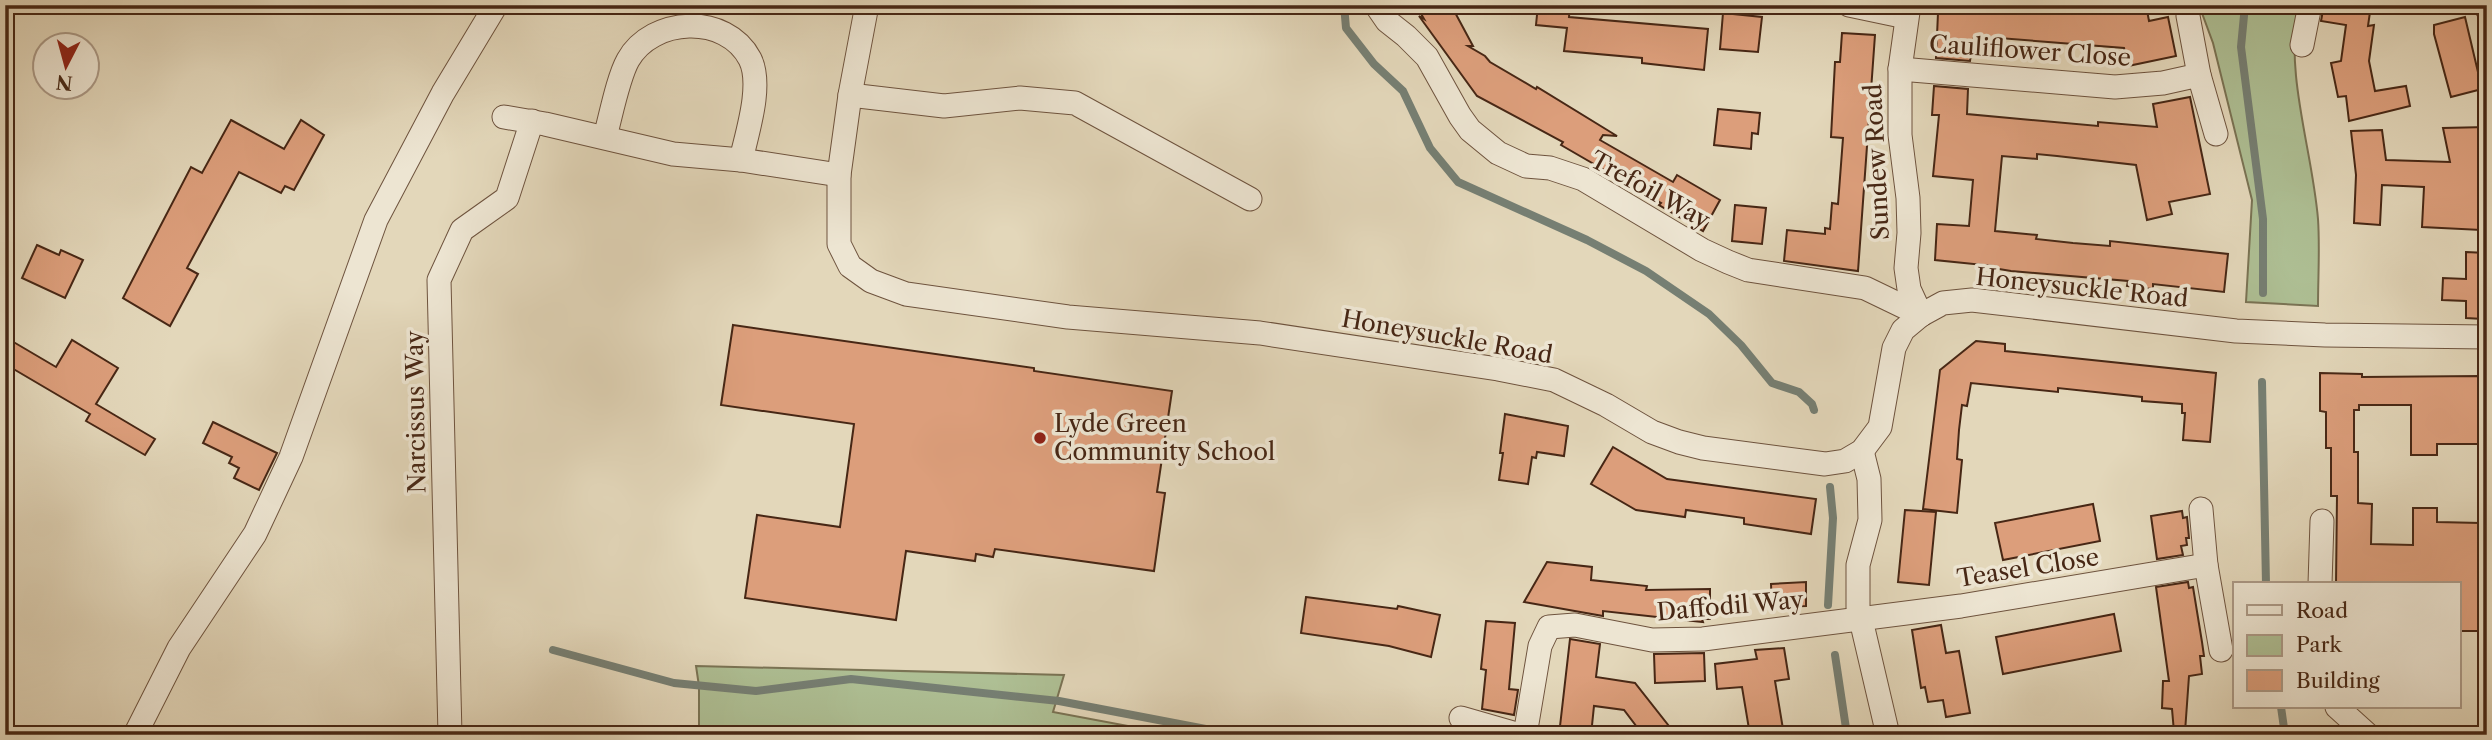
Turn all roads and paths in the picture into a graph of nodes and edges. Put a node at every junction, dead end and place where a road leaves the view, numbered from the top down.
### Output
1 (496, 5) edge
2 (867, 5) edge
3 (1376, 5) edge
4 (1849, 5) edge
5 (2309, 5) edge
6 (1907, 11) edge
7 (2188, 16) dead end
8 (2302, 45) dead end
9 (1900, 69) junction
10 (2199, 75) junction
11 (850, 95) junction
12 (504, 117) dead end
13 (532, 121) junction
14 (2216, 134) dead end
15 (605, 137) junction
16 (741, 160) junction
17 (839, 175) junction
18 (1250, 200) dead end
19 (1920, 315) junction
20 (2487, 337) edge
21 (1862, 451) junction
22 (2201, 509) dead end
23 (2322, 521) dead end
24 (2206, 565) junction
25 (2320, 582) edge
26 (1859, 620) junction
27 (2221, 650) dead end
28 (2338, 708) edge
29 (1461, 718) dead end
30 (135, 735) edge
31 (450, 735) edge
32 (1522, 735) edge
33 (1888, 735) edge
34 (2368, 735) edge

1 - 30 street
2 - 11 street, Honeysuckle Road
3 - 19 street, Trefoil Way
4 - 6 street
5 - 8 street
6 - 9 street, Sundew Road
7 - 10 street
9 - 10 street, Cauliflower Close
9 - 19 street, Sundew Road
10 - 14 street
11 - 17 street, Honeysuckle Road
11 - 18 street
12 - 13 street
13 - 15 street
13 - 31 street, Narcissus Way
15 - 16 street
15 - 16 street
16 - 17 street
17 - 21 street, Honeysuckle Road
19 - 20 street, Honeysuckle Road
19 - 21 street, Honeysuckle Road
21 - 26 street
22 - 24 street
23 - 25 street
24 - 26 street, Teasel Close
24 - 27 street
26 - 32 street, Daffodil Way
26 - 33 street
28 - 34 street
29 - 32 street, Daffodil Way

